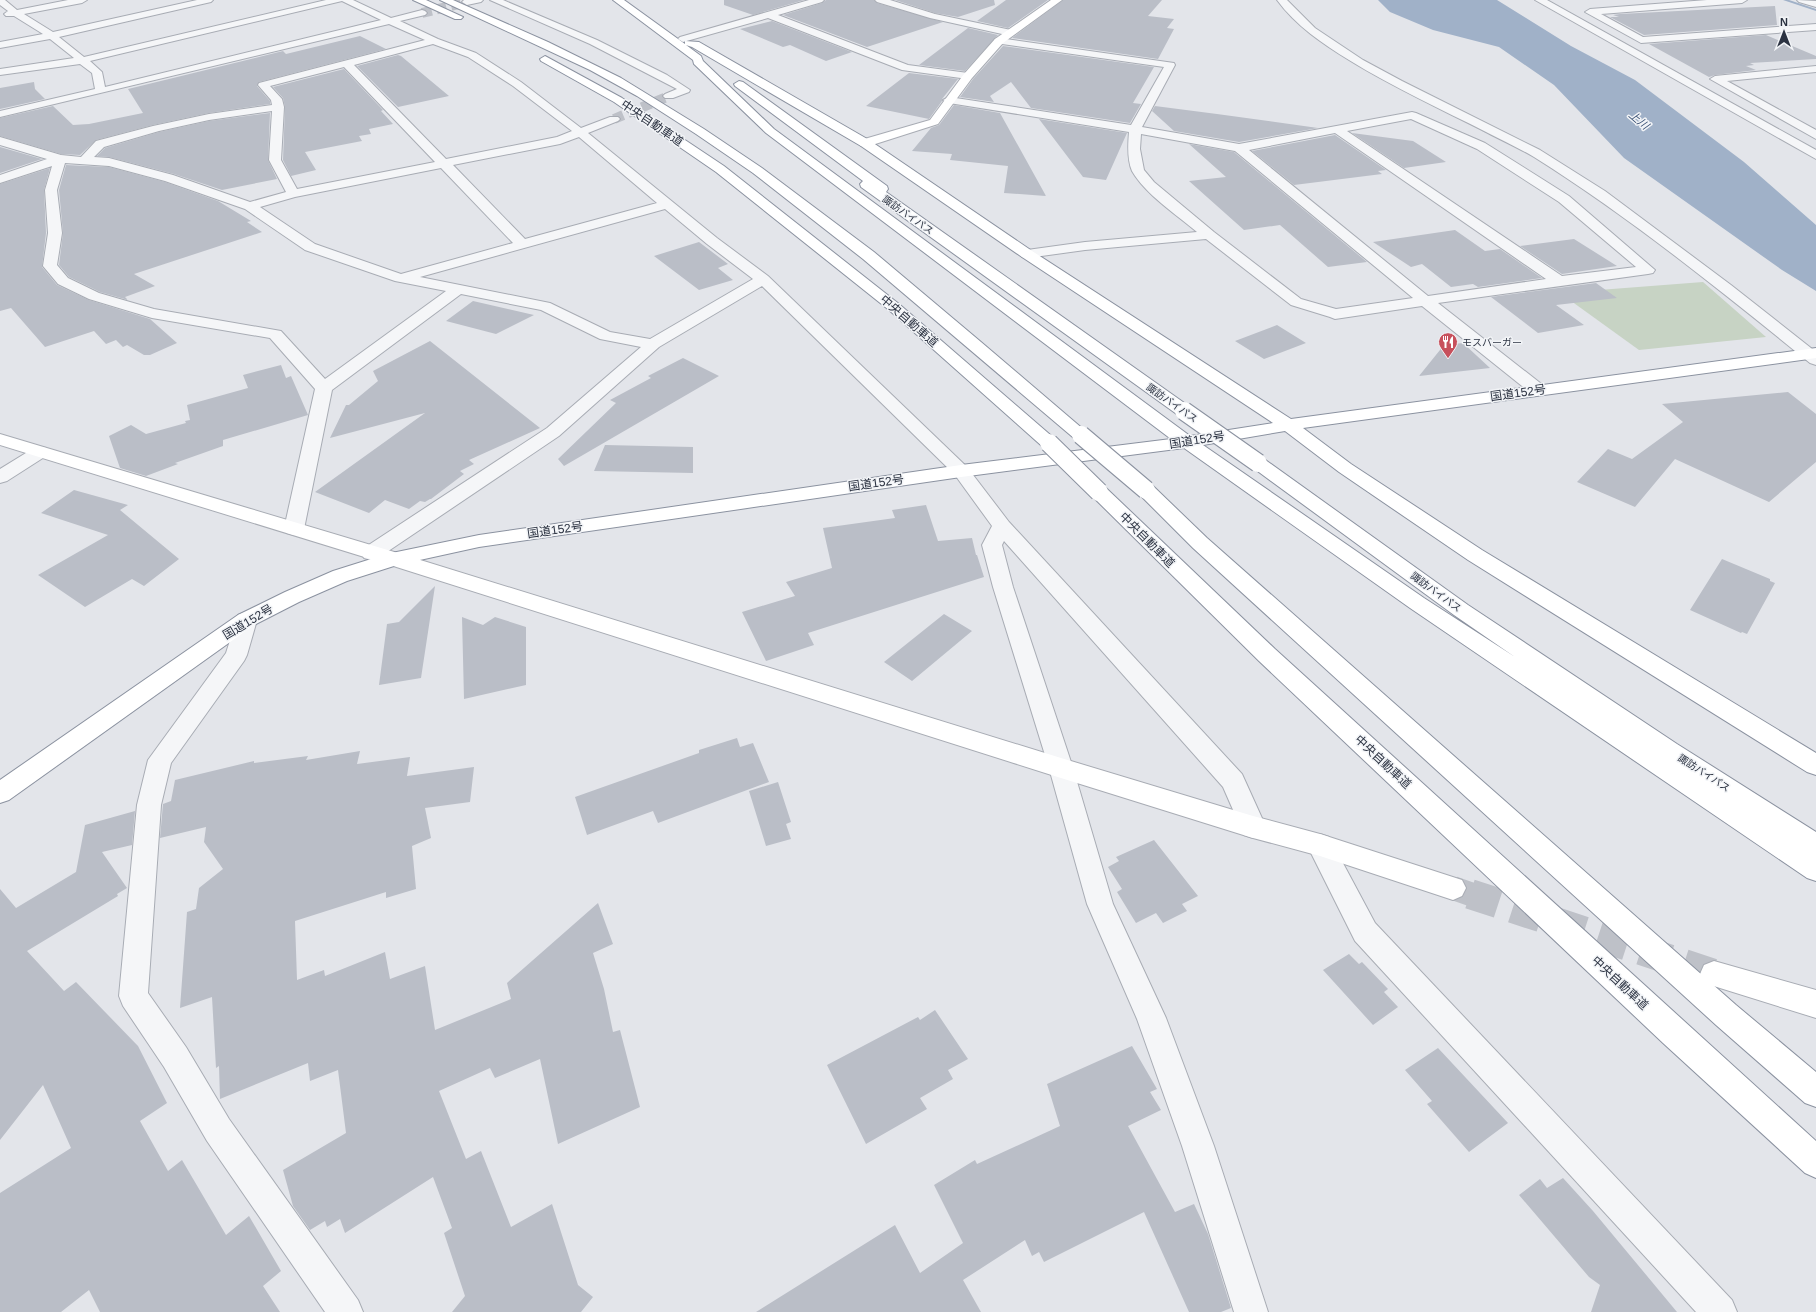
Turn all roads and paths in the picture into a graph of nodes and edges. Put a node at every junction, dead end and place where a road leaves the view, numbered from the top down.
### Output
1 (82, 0) edge
2 (208, 0) edge
3 (338, 0) edge
4 (346, 0) edge
5 (418, 0) edge
6 (445, 0) edge
7 (478, 0) edge
8 (494, 0) edge
9 (618, 0) edge
10 (630, 0) edge
11 (819, 0) edge
12 (880, 0) edge
13 (1282, 0) edge
14 (1540, 0) edge
15 (1742, 0) edge
16 (1802, 0) edge
17 (0, 1) edge
18 (1053, 1) edge
19 (467, 2) dead end
20 (1816, 4) edge
21 (16, 13) junction
22 (422, 13) tunnel mouth
23 (0, 16) edge
24 (768, 16) junction
25 (390, 21) junction
26 (1816, 27) edge
27 (1012, 33) junction
28 (52, 36) junction
29 (434, 41) junction
30 (999, 41) junction
31 (513, 43) dead end
32 (0, 45) edge
33 (690, 47) junction
34 (534, 54) dead end
35 (83, 60) junction
36 (347, 64) junction
37 (1816, 69) edge
38 (1800, 70) junction
39 (0, 72) edge
40 (968, 76) junction
41 (1816, 78) edge
42 (101, 91) junction
43 (669, 96) tunnel mouth
44 (949, 100) junction
45 (278, 107) junction
46 (0, 114) edge
47 (614, 119) tunnel mouth
48 (1135, 129) junction
49 (1337, 129) junction
50 (581, 133) junction
51 (1816, 135) edge
52 (0, 141) edge
53 (865, 143) junction
54 (1239, 148) junction
55 (1816, 155) edge
56 (60, 158) junction
57 (85, 160) junction
58 (445, 164) junction
59 (0, 179) edge
60 (293, 194) junction
61 (667, 204) junction
62 (250, 206) junction
63 (1209, 235) junction
64 (521, 243) junction
65 (1027, 254) junction
66 (400, 278) junction
67 (763, 279) junction
68 (1559, 281) junction
69 (459, 289) junction
70 (1424, 300) junction
71 (653, 344) junction
72 (1813, 356) edge
73 (324, 388) junction
74 (1538, 390) junction
75 (1189, 410) junction
76 (1288, 425) junction
77 (0, 439) edge
78 (1187, 442) junction
79 (40, 452) junction
80 (1262, 461) junction
81 (961, 471) junction
82 (0, 477) edge
83 (1002, 526) junction
84 (294, 529) junction
85 (371, 553) junction
86 (394, 559) junction
87 (246, 620) junction
88 (1816, 765) edge
89 (1061, 768) junction
90 (0, 793) edge
91 (1253, 827) junction
92 (1816, 830) edge
93 (1320, 845) junction
94 (1816, 845) edge
95 (1816, 870) edge
96 (1453, 888) tunnel mouth
97 (1714, 974) tunnel mouth
98 (1816, 1004) edge
99 (1816, 1092) edge
100 (1816, 1162) edge
101 (346, 1312) edge
102 (1251, 1312) edge
103 (1720, 1312) edge

1 - 21 street
2 - 28 street
3 - 35 street
4 - 25 street
5 - 31 main road
6 - 99 main road, 中央自動車道, bridge
7 - 19 street
8 - 43 street
9 - 33 main road, 諏訪バイパス
10 - 33 main road, 諏訪バイパス
11 - 24 street
12 - 27 street
13 - 72 street
14 - 55 street
15 - 26 street
16 - 20 street
17 - 21 street
18 - 27 main road
21 - 23 street
21 - 28 street
22 - 25 street
24 - 33 street
24 - 40 street
25 - 29 street
25 - 42 street
27 - 30 main road
28 - 32 street
28 - 35 street
29 - 36 street
29 - 50 street
30 - 40 main road
30 - 48 street
33 - 53 main road
33 - 75 main road, 諏訪バイパス
33 - 75 main road, 諏訪バイパス
33 - 78 main road
34 - 100 main road, 中央自動車道, bridge
35 - 39 street
35 - 42 street
36 - 45 street
36 - 58 street
37 - 38 street
38 - 41 street
38 - 51 street
40 - 44 main road
42 - 46 street
44 - 48 street
44 - 53 main road
45 - 57 street
45 - 60 street
47 - 50 street
48 - 54 street
48 - 63 street
49 - 54 street
49 - 68 street
49 - 68 street
50 - 58 street
50 - 61 street
52 - 56 street
53 - 65 main road
54 - 70 street
56 - 57 street
56 - 59 street
56 - 73 street
57 - 62 street
58 - 60 street
58 - 64 street
60 - 62 street
61 - 64 street
61 - 67 street
62 - 66 street
63 - 65 street
63 - 70 street
64 - 66 street
65 - 76 main road
66 - 69 street
67 - 71 street
67 - 81 street
68 - 70 street
69 - 71 street
69 - 73 street
70 - 74 street
71 - 85 street
72 - 74 main road, 国道152号
73 - 84 street
74 - 76 main road, 国道152号
75 - 80 main road, 諏訪バイパス, bridge
76 - 78 main road, 国道152号
76 - 88 main road
77 - 79 main road
78 - 81 main road, 国道152号
78 - 95 main road
79 - 82 street
79 - 84 main road
80 - 92 main road, 諏訪バイパス
80 - 94 main road, 諏訪バイパス
81 - 83 street
81 - 86 main road, 国道152号
83 - 89 street
83 - 91 street
84 - 85 main road
85 - 86 main road
86 - 87 main road, 国道152号
86 - 89 main road
87 - 90 main road, 国道152号
87 - 101 street
89 - 91 main road
89 - 102 street
91 - 93 main road
93 - 96 main road
93 - 103 street
97 - 98 main road

